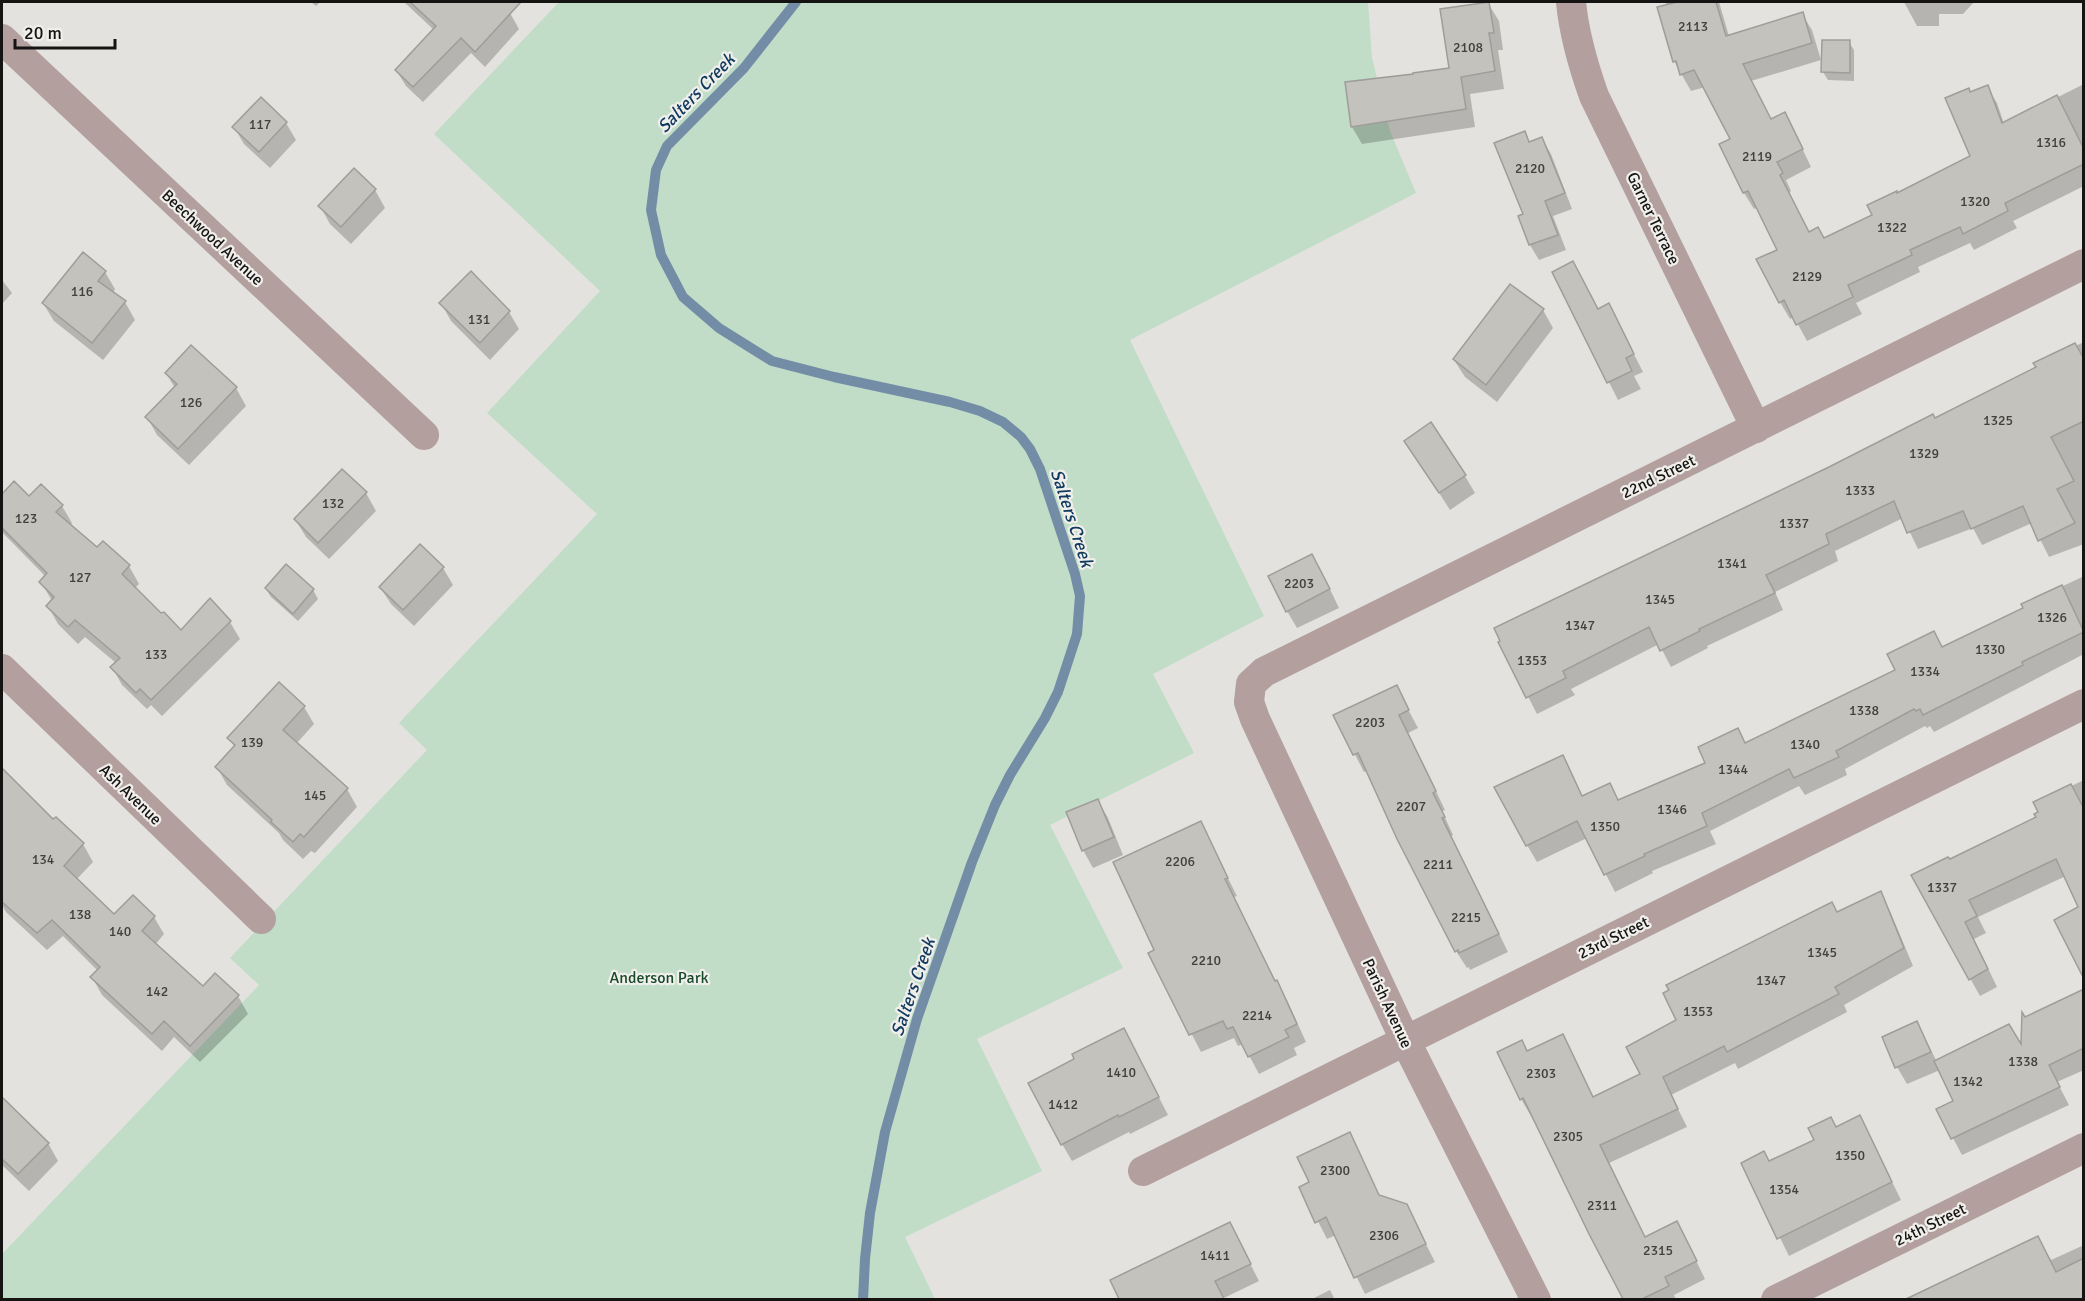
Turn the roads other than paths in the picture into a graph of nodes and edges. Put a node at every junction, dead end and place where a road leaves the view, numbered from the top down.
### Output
1 (1571, 2) edge
2 (2, 39) edge
3 (2084, 264) edge
4 (1756, 428) junction
5 (424, 435) dead end
6 (2, 669) edge
7 (1249, 702) joint
8 (2084, 704) edge
9 (261, 919) dead end
10 (1405, 1040) junction
11 (2084, 1148) edge
12 (1143, 1171) dead end
13 (1536, 1299) edge
14 (1776, 1299) edge

1 - 4 street, Garner Terrace
2 - 5 street, Beechwood Avenue
3 - 4 street, 22nd Street
4 - 7 street, 22nd Street
6 - 9 street, Ash Avenue
7 - 10 street, Parish Avenue
8 - 10 street, 23rd Street
10 - 12 street, 23rd Street
10 - 13 street, Parish Avenue
11 - 14 street, 24th Street

